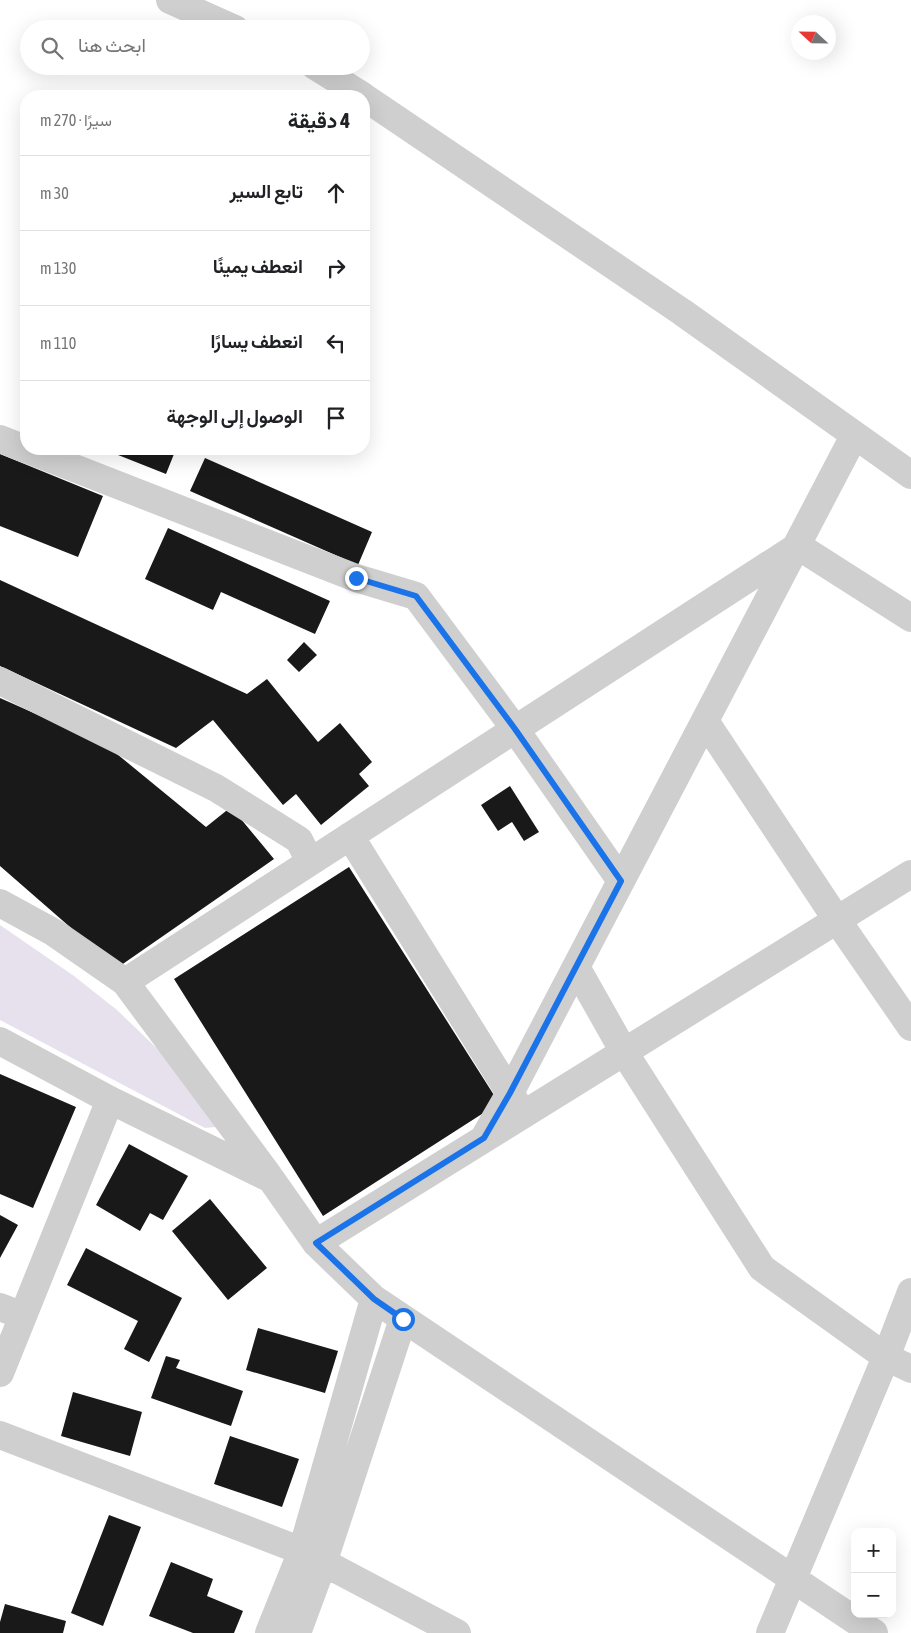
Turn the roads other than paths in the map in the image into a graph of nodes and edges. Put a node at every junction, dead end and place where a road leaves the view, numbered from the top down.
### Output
1 (170, 0) edge
2 (215, 20) edge
3 (329, 75) edge
4 (352, 90) edge
5 (370, 102) edge
6 (854, 436) junction
7 (0, 439) edge
8 (20, 447) edge
9 (41, 455) edge
10 (911, 475) edge
11 (798, 546) junction
12 (911, 618) edge
13 (0, 681) edge
14 (705, 721) junction
15 (515, 729) junction
16 (350, 836) junction
17 (310, 862) junction
18 (911, 874) edge
19 (621, 881) junction
20 (0, 904) edge
21 (837, 920) junction
22 (576, 967) junction
23 (125, 982) junction
24 (911, 1026) edge
25 (0, 1041) edge
26 (624, 1052) junction
27 (110, 1100) junction
28 (517, 1104) junction
29 (271, 1179) junction
30 (316, 1243) junction
31 (911, 1292) edge
32 (374, 1299) junction
33 (12, 1312) edge
34 (403, 1319) junction
35 (886, 1358) junction
36 (911, 1369) edge
37 (0, 1373) edge
38 (0, 1435) edge
39 (313, 1557) junction
40 (792, 1579) junction
41 (269, 1633) edge
42 (297, 1633) edge
43 (458, 1633) edge
44 (770, 1633) edge
45 (874, 1633) edge

1 - 2 street
3 - 4 street
5 - 6 street
6 - 10 street
6 - 11 street
7 - 8 street
9 - 15 street
11 - 12 street
11 - 14 street
11 - 15 street
13 - 17 street
14 - 19 street
14 - 21 street
15 - 16 street
15 - 19 street
16 - 17 street
16 - 28 street
17 - 23 street
18 - 21 street
19 - 22 street
20 - 23 street
21 - 24 street
21 - 26 street
22 - 26 street
22 - 28 street
23 - 29 street
25 - 27 street
26 - 28 street
26 - 35 street
27 - 29 street
27 - 33 street
28 - 30 street
29 - 30 street
30 - 32 street
31 - 35 street
32 - 34 street
32 - 39 street
33 - 37 street
34 - 39 street
34 - 40 street
35 - 36 street
35 - 40 street
38 - 39 street
39 - 41 street
39 - 42 street
39 - 43 street
40 - 44 street
40 - 45 street

